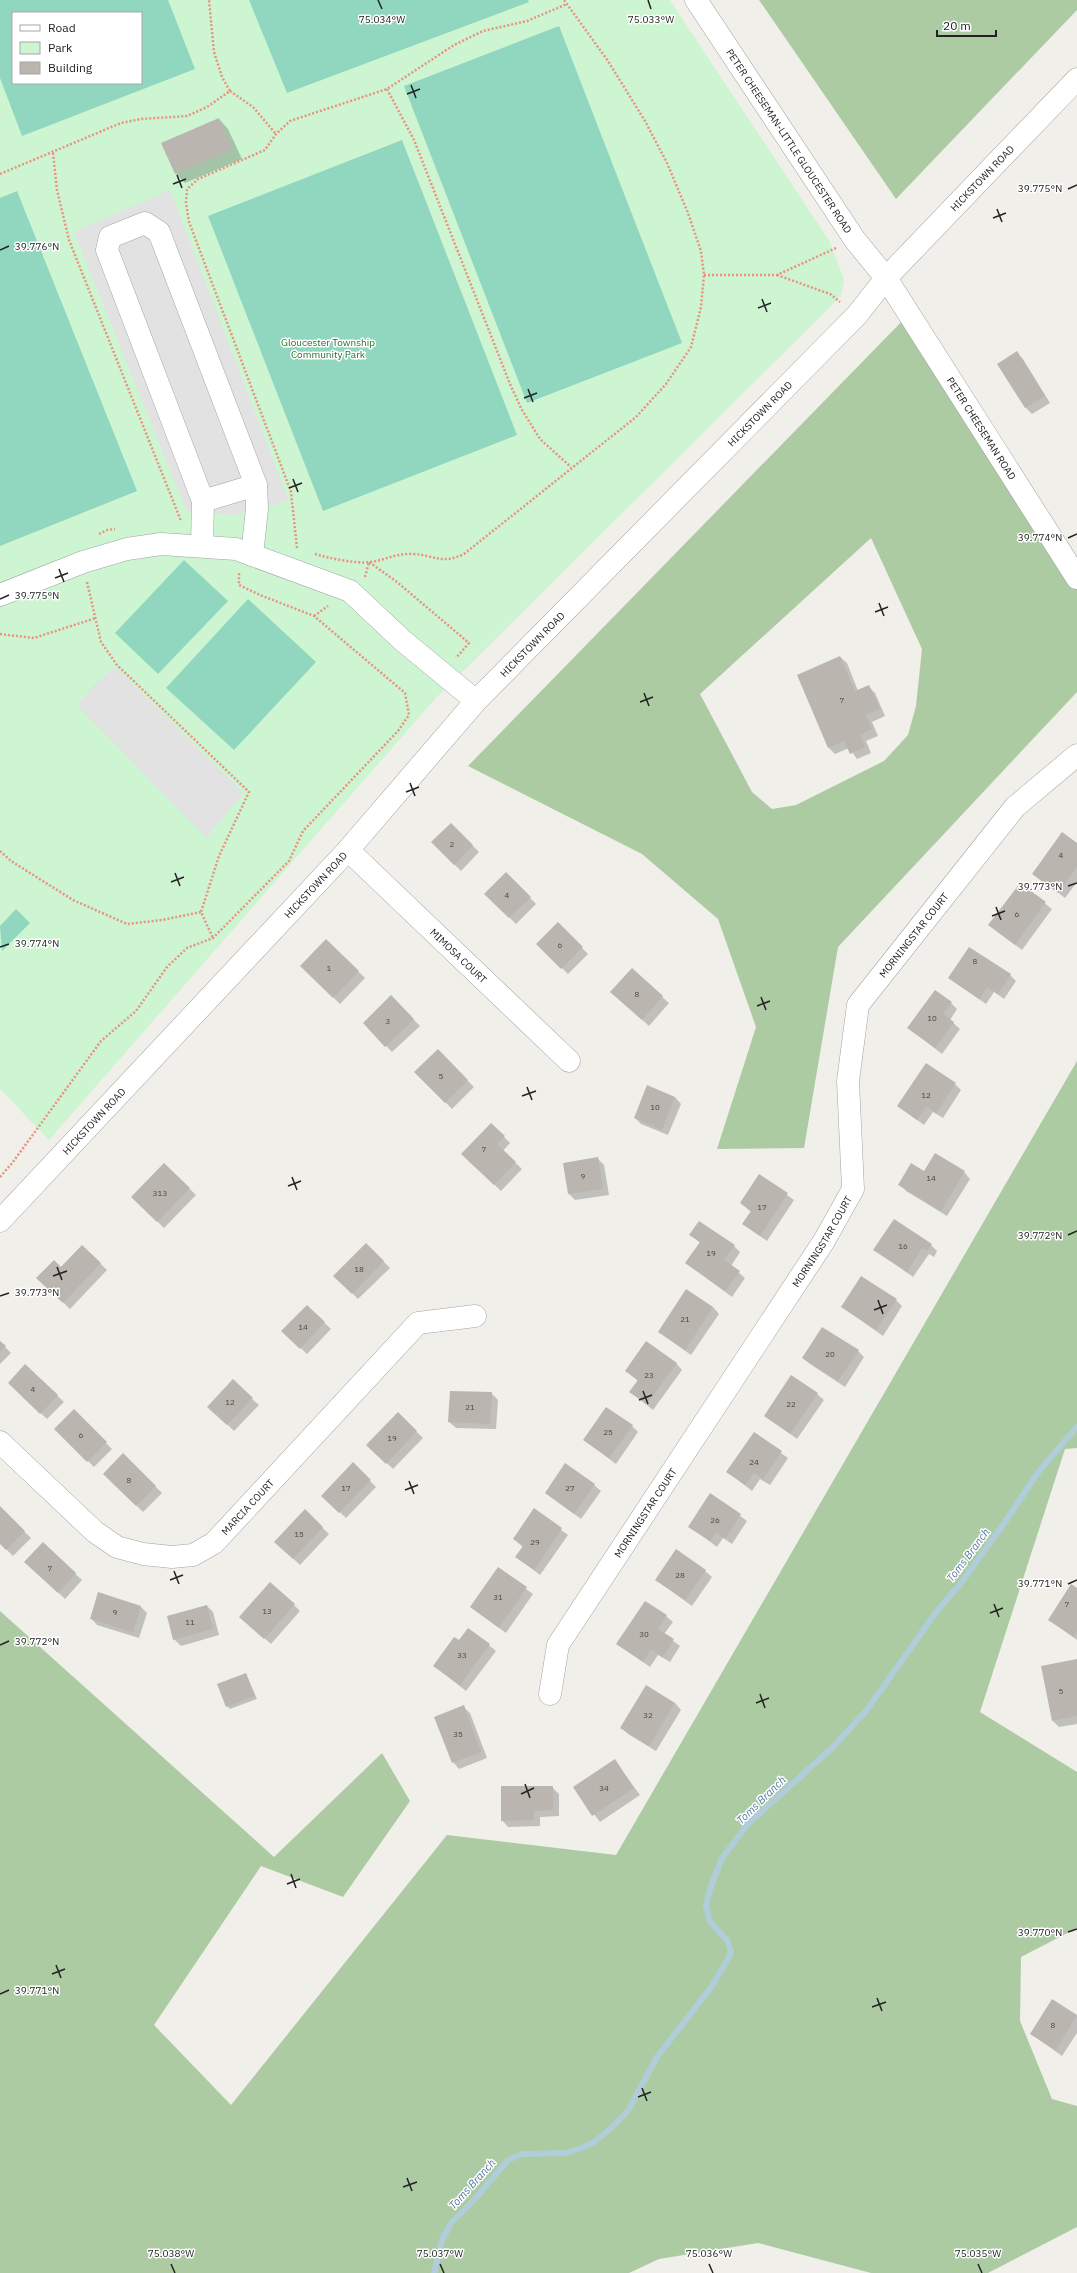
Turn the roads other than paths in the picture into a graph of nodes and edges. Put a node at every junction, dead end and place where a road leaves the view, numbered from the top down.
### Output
1 (696, 0) edge
2 (1077, 79) edge
3 (886, 278) junction
4 (256, 485) junction
5 (203, 501) junction
6 (202, 546) junction
7 (244, 552) junction
8 (1077, 578) edge
9 (0, 595) edge
10 (476, 701) junction
11 (1077, 755) edge
12 (348, 850) junction
13 (569, 1061) dead end
14 (0, 1221) edge
15 (475, 1316) dead end
16 (0, 1442) edge
17 (550, 1694) dead end

1 - 3 street, PETER CHEESEMAN-LITTLE GLOUCESTER ROAD
2 - 3 street, HICKSTOWN ROAD
3 - 8 street, PETER CHEESEMAN ROAD
3 - 10 street, HICKSTOWN ROAD
4 - 5 street
4 - 5 street
4 - 7 street
5 - 6 street
6 - 7 street
6 - 9 street
7 - 10 street
10 - 12 street, HICKSTOWN ROAD
11 - 17 street, MORNINGSTAR COURT
12 - 13 street, MIMOSA COURT
12 - 14 street, HICKSTOWN ROAD
15 - 16 street, MARCIA COURT

